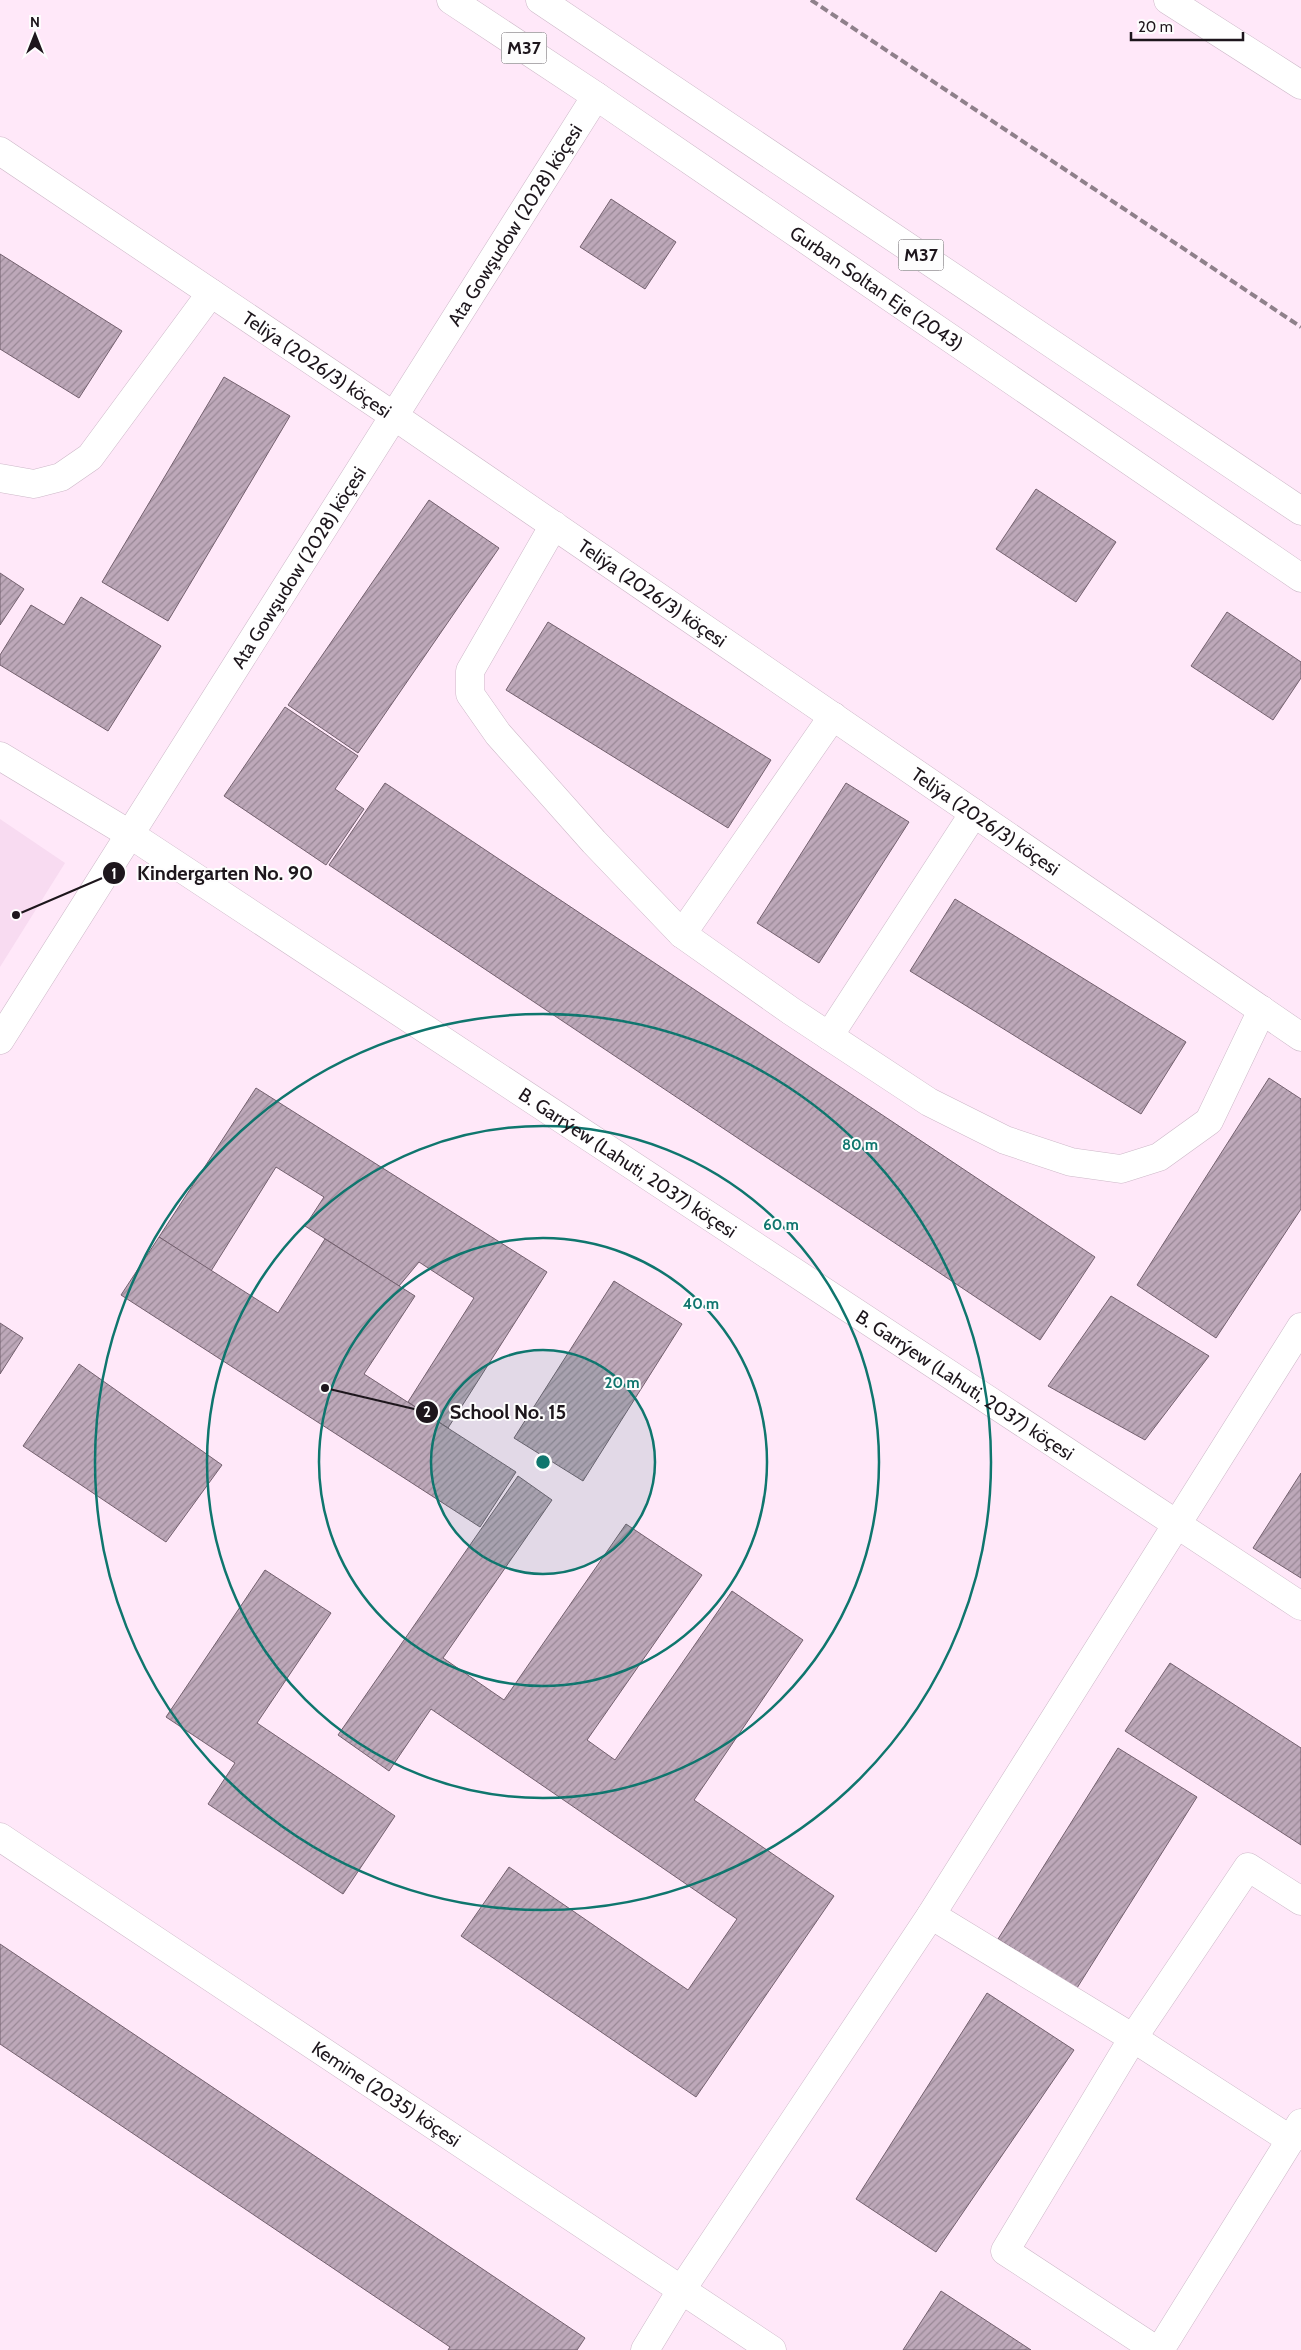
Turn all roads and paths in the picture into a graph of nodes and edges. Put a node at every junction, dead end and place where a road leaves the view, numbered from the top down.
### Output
1 (452, 0) edge
2 (540, 0) edge
3 (1168, 0) edge
4 (1301, 85) edge
5 (596, 96) junction
6 (0, 151) edge
7 (211, 293) junction
8 (394, 416) junction
9 (0, 478) edge
10 (1301, 511) edge
11 (554, 525) junction
12 (1301, 578) edge
13 (833, 716) junction
14 (0, 756) edge
15 (974, 813) junction
16 (131, 835) junction
17 (682, 934) junction
18 (1262, 1010) junction
19 (829, 1036) junction
20 (1301, 1037) edge
21 (0, 1040) edge
22 (1301, 1327) edge
23 (1177, 1524) junction
24 (1301, 1606) edge
25 (0, 1837) edge
26 (1301, 1902) edge
27 (931, 1915) junction
28 (1133, 2038) junction
29 (1296, 2131) edge
30 (682, 2289) junction
31 (645, 2350) edge
32 (772, 2350) edge
33 (1156, 2350) edge
34 (1160, 2350) edge

1 - 5 main road, Gurban Soltan Eje (2043) / M37
2 - 10 main road, M37
3 - 4 main road
5 - 8 main road, Ata Gowşudow (2028) köçesi
5 - 12 main road, Gurban Soltan Eje (2043) / M37
6 - 7 main road, Teliýa (2026/3) köçesi
7 - 8 main road, Teliýa (2026/3) köçesi
7 - 9 main road
8 - 11 main road, Teliýa (2026/3) köçesi
8 - 16 main road, Ata Gowşudow (2028) köçesi
11 - 13 main road, Teliýa (2026/3) köçesi
11 - 17 main road
13 - 15 main road, Teliýa (2026/3) köçesi
13 - 17 main road
14 - 16 main road, B. Garrýew (Lahuti, 2037) köçesi
15 - 18 main road, Teliýa (2026/3) köçesi
15 - 19 main road
16 - 21 main road, Ata Gowşudow (2028) köçesi
16 - 23 main road, B. Garrýew (Lahuti, 2037) köçesi
17 - 19 main road
18 - 19 main road
18 - 20 main road, Teliýa (2026/3) köçesi
22 - 23 main road
23 - 24 main road, B. Garrýew (Lahuti, 2037) köçesi
23 - 27 main road
25 - 30 main road, Kemine (2035) köçesi
26 - 28 main road
27 - 28 main road
27 - 30 main road
28 - 29 main road
28 - 33 main road
29 - 34 main road
30 - 31 main road
30 - 32 main road, Kemine (2035) köçesi

